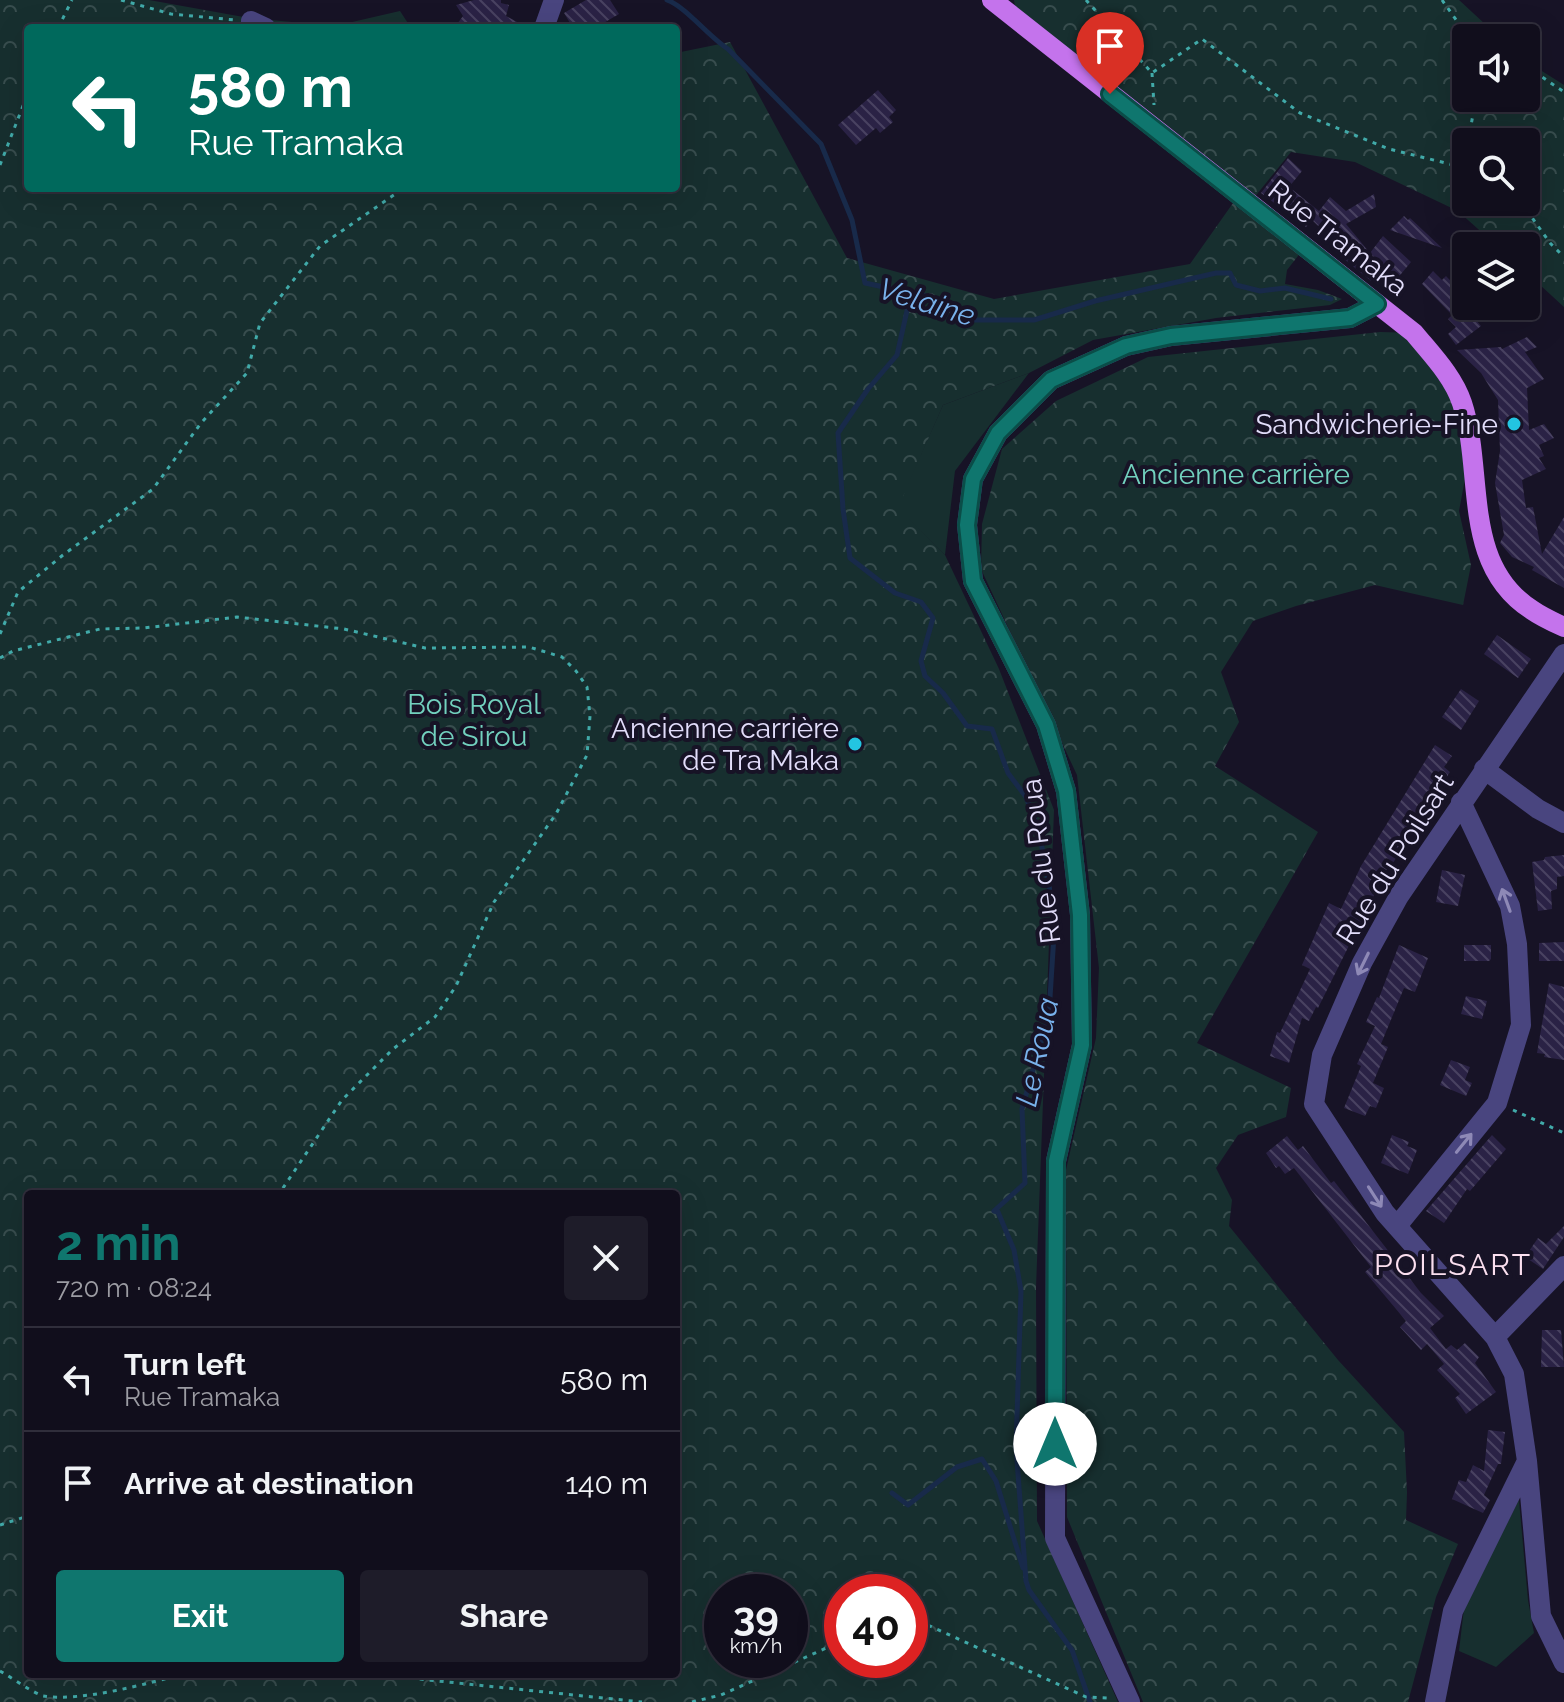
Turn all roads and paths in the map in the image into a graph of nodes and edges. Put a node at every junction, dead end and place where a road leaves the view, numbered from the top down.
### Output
1 (72, 0) edge
2 (121, 0) edge
3 (554, 0) edge
4 (992, 0) edge
5 (1086, 0) edge
6 (1442, 0) edge
7 (1015, 9) edge
8 (60, 24) edge
9 (251, 24) edge
10 (545, 24) edge
11 (1461, 24) edge
12 (1540, 76) edge
13 (1564, 92) edge
14 (24, 103) edge
15 (0, 165) edge
16 (1452, 165) edge
17 (398, 192) edge
18 (1531, 216) edge
19 (1564, 257) edge
20 (1377, 304) junction
21 (1564, 627) edge
22 (0, 634) edge
23 (1564, 654) edge
24 (0, 658) edge
25 (1484, 769) junction
26 (1461, 802) junction
27 (1564, 823) edge
28 (1497, 1103) junction
29 (1564, 1133) edge
30 (282, 1190) edge
31 (1397, 1226) junction
32 (1564, 1266) edge
33 (1495, 1337) junction
34 (1527, 1461) junction
35 (24, 1517) edge
36 (0, 1525) edge
37 (928, 1625) edge
38 (824, 1649) edge
39 (1564, 1663) edge
40 (0, 1671) edge
41 (168, 1678) edge
42 (409, 1678) edge
43 (1088, 1697) dead end
44 (642, 1702) edge
45 (692, 1702) edge
46 (1130, 1702) edge
47 (1435, 1702) edge

1 - 8 path
2 - 9 path
3 - 10 street
4 - 7 main road, Rue Tramaka
5 - 16 path
6 - 11 path
7 - 20 main road, Rue Tramaka
12 - 13 path
14 - 15 path
17 - 22 path
18 - 19 path
20 - 21 main road, Rue Tramaka
20 - 46 street, Rue du Roua
23 - 25 street, Rue du Poilsart
24 - 30 path
25 - 26 street, Rue du Poilsart
25 - 27 street
28 -> 26 street
26 -> 31 street, Rue du Poilsart
28 - 29 path
31 -> 28 street
31 - 33 street, Rue du Poilsart
32 - 33 street
33 - 34 street, Rue du Poilsart
34 - 39 street, Rue du Poilsart
34 - 47 street
35 - 36 path
37 - 43 path
38 - 45 path
40 - 41 path
42 - 44 path

